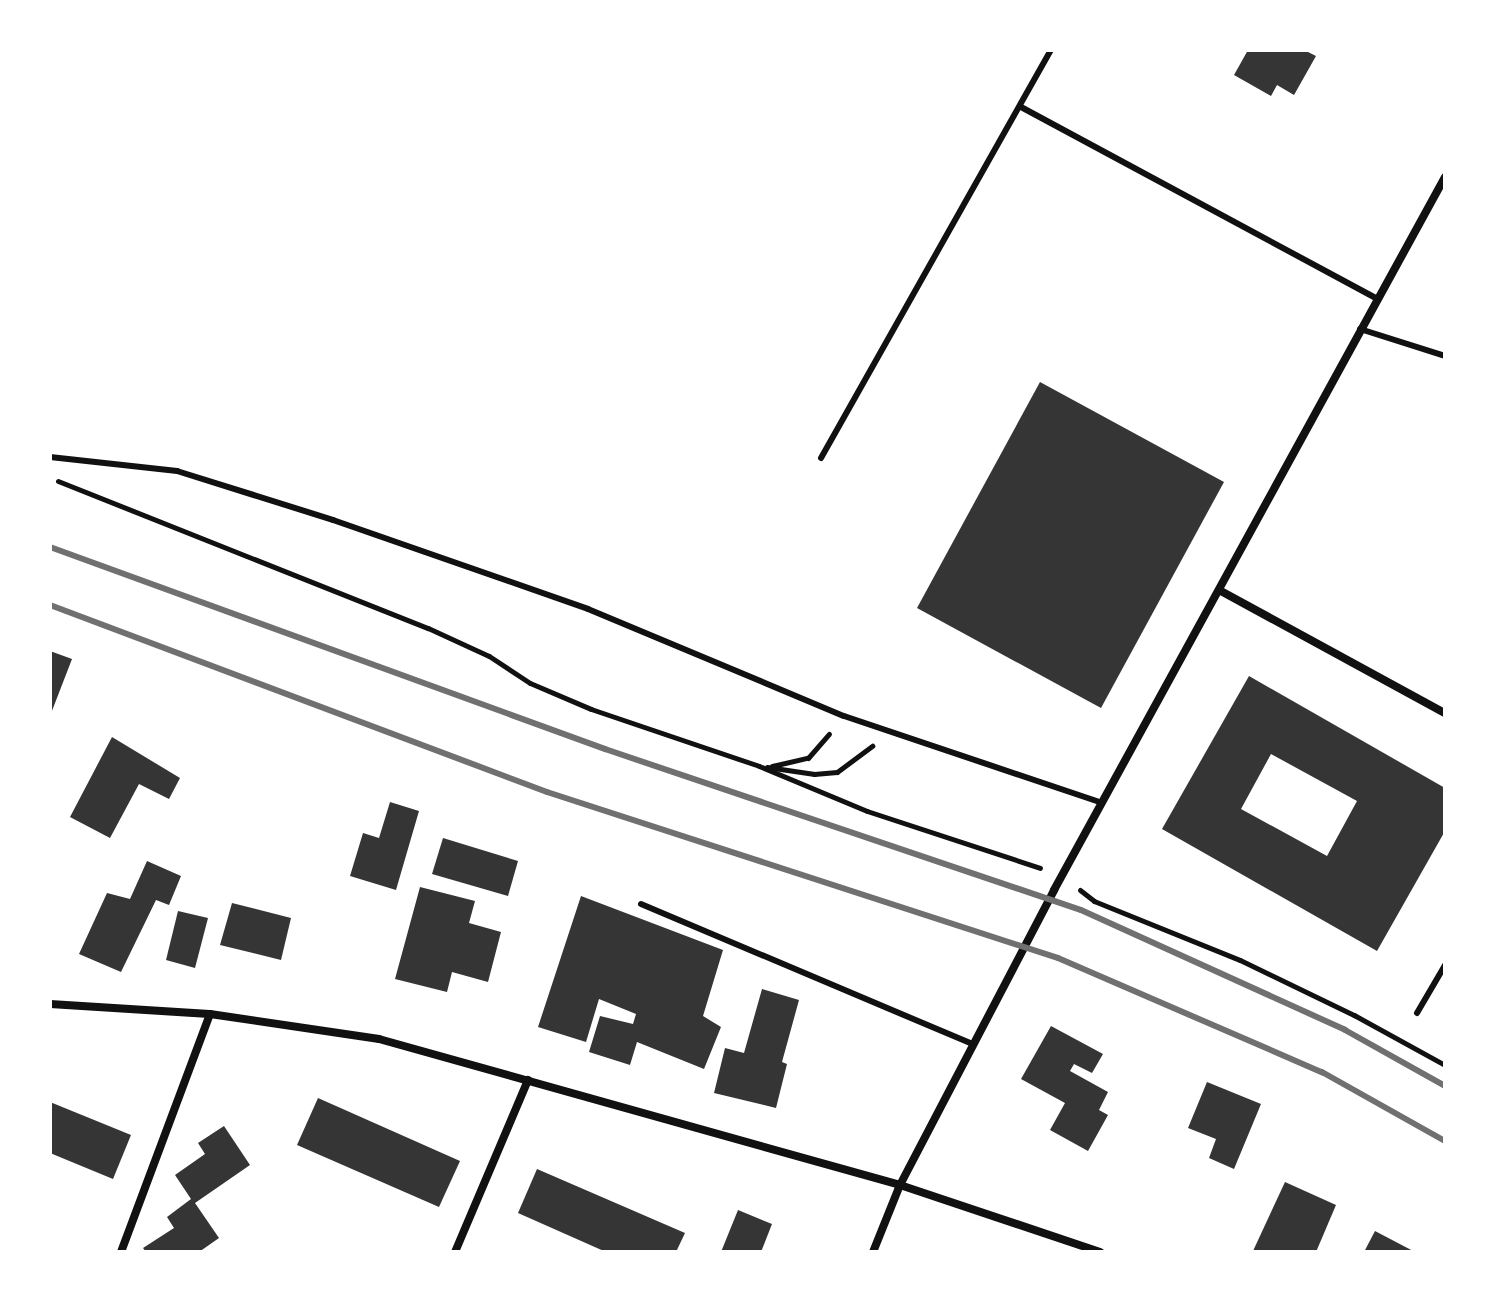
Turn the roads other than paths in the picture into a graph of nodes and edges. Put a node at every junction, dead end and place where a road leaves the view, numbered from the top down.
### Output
1 (1051, 50) edge
2 (1021, 107) junction
3 (1445, 177) edge
4 (1378, 299) junction
5 (1360, 329) junction
6 (1445, 356) edge
7 (50, 457) edge
8 (821, 458) dead end
9 (1219, 590) junction
10 (1445, 713) edge
11 (1102, 803) junction
12 (641, 904) dead end
13 (1445, 965) edge
14 (50, 1004) edge
15 (1417, 1013) dead end
16 (210, 1014) junction
17 (973, 1044) junction
18 (528, 1080) junction
19 (900, 1185) junction
20 (121, 1252) edge
21 (455, 1252) edge
22 (873, 1252) edge
23 (1100, 1252) edge

1 - 2 lane
2 - 4 lane
2 - 8 lane
3 - 4 street
4 - 5 street
5 - 6 lane
5 - 9 street
7 - 11 lane
9 - 10 street
9 - 11 street
11 - 17 street
12 - 17 lane
13 - 15 lane
14 - 16 street
16 - 18 street
16 - 20 street
17 - 19 street
18 - 19 street
18 - 21 street
19 - 22 street
19 - 23 street

